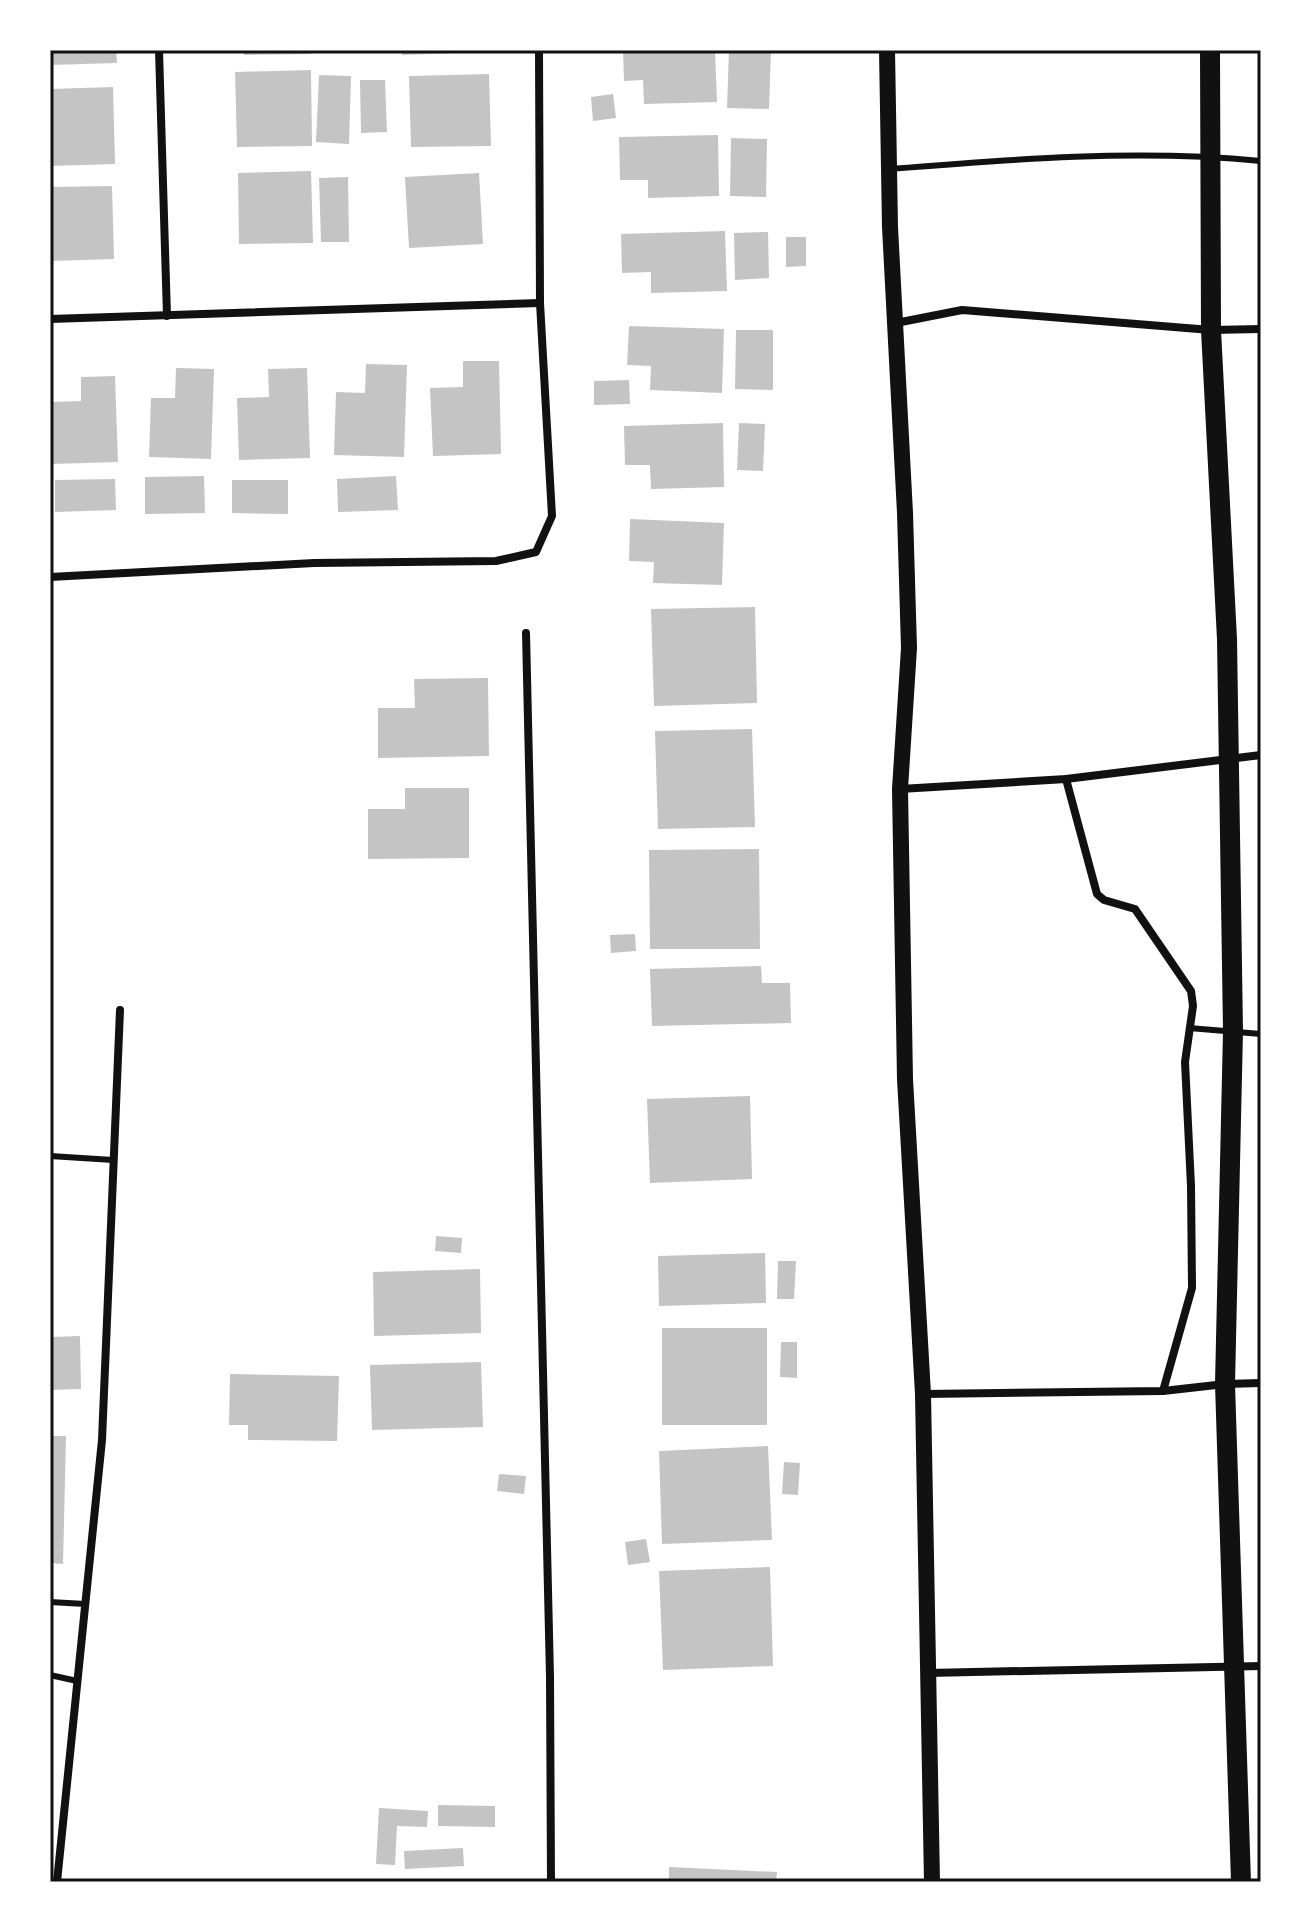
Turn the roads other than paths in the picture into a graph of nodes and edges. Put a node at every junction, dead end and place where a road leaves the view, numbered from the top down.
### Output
1 (159, 50) edge
2 (539, 50) edge
3 (887, 50) edge
4 (1210, 50) edge
5 (1211, 156) junction
6 (1261, 161) edge
7 (889, 169) junction
8 (540, 303) junction
9 (167, 316) junction
10 (50, 319) edge
11 (896, 323) junction
12 (1261, 329) edge
13 (1211, 330) junction
14 (50, 577) edge
15 (526, 633) dead end
16 (1261, 755) edge
17 (1228, 758) junction
18 (1066, 779) junction
19 (900, 789) junction
20 (120, 1010) dead end
21 (1189, 1028) junction
22 (1233, 1031) junction
23 (1261, 1034) edge
24 (50, 1156) edge
25 (113, 1160) junction
26 (1261, 1383) edge
27 (1225, 1384) junction
28 (1163, 1391) junction
29 (923, 1394) junction
30 (50, 1602) edge
31 (85, 1604) junction
32 (1235, 1666) junction
33 (1261, 1666) edge
34 (927, 1673) junction
35 (50, 1675) edge
36 (77, 1681) junction
37 (57, 1882) edge
38 (551, 1882) edge
39 (932, 1882) edge
40 (1241, 1882) edge

1 - 9 street
2 - 8 street
3 - 7 main road
4 - 5 main road
5 - 6 lane
5 - 7 lane
5 - 13 main road
7 - 11 main road
8 - 9 street
8 - 14 street
9 - 10 street
11 - 13 street
11 - 19 main road
12 - 13 street
13 - 17 main road
15 - 38 street
16 - 17 street
17 - 18 street
17 - 22 main road
18 - 19 street
18 - 21 street
19 - 29 main road
20 - 25 street
21 - 22 lane
21 - 28 street
22 - 23 lane
22 - 27 main road
24 - 25 lane
25 - 31 street
26 - 27 street
27 - 28 street
27 - 32 main road
28 - 29 street
29 - 34 main road
30 - 31 lane
31 - 36 street
32 - 33 street
32 - 34 street
32 - 40 main road
34 - 39 main road
35 - 36 lane
36 - 37 street

